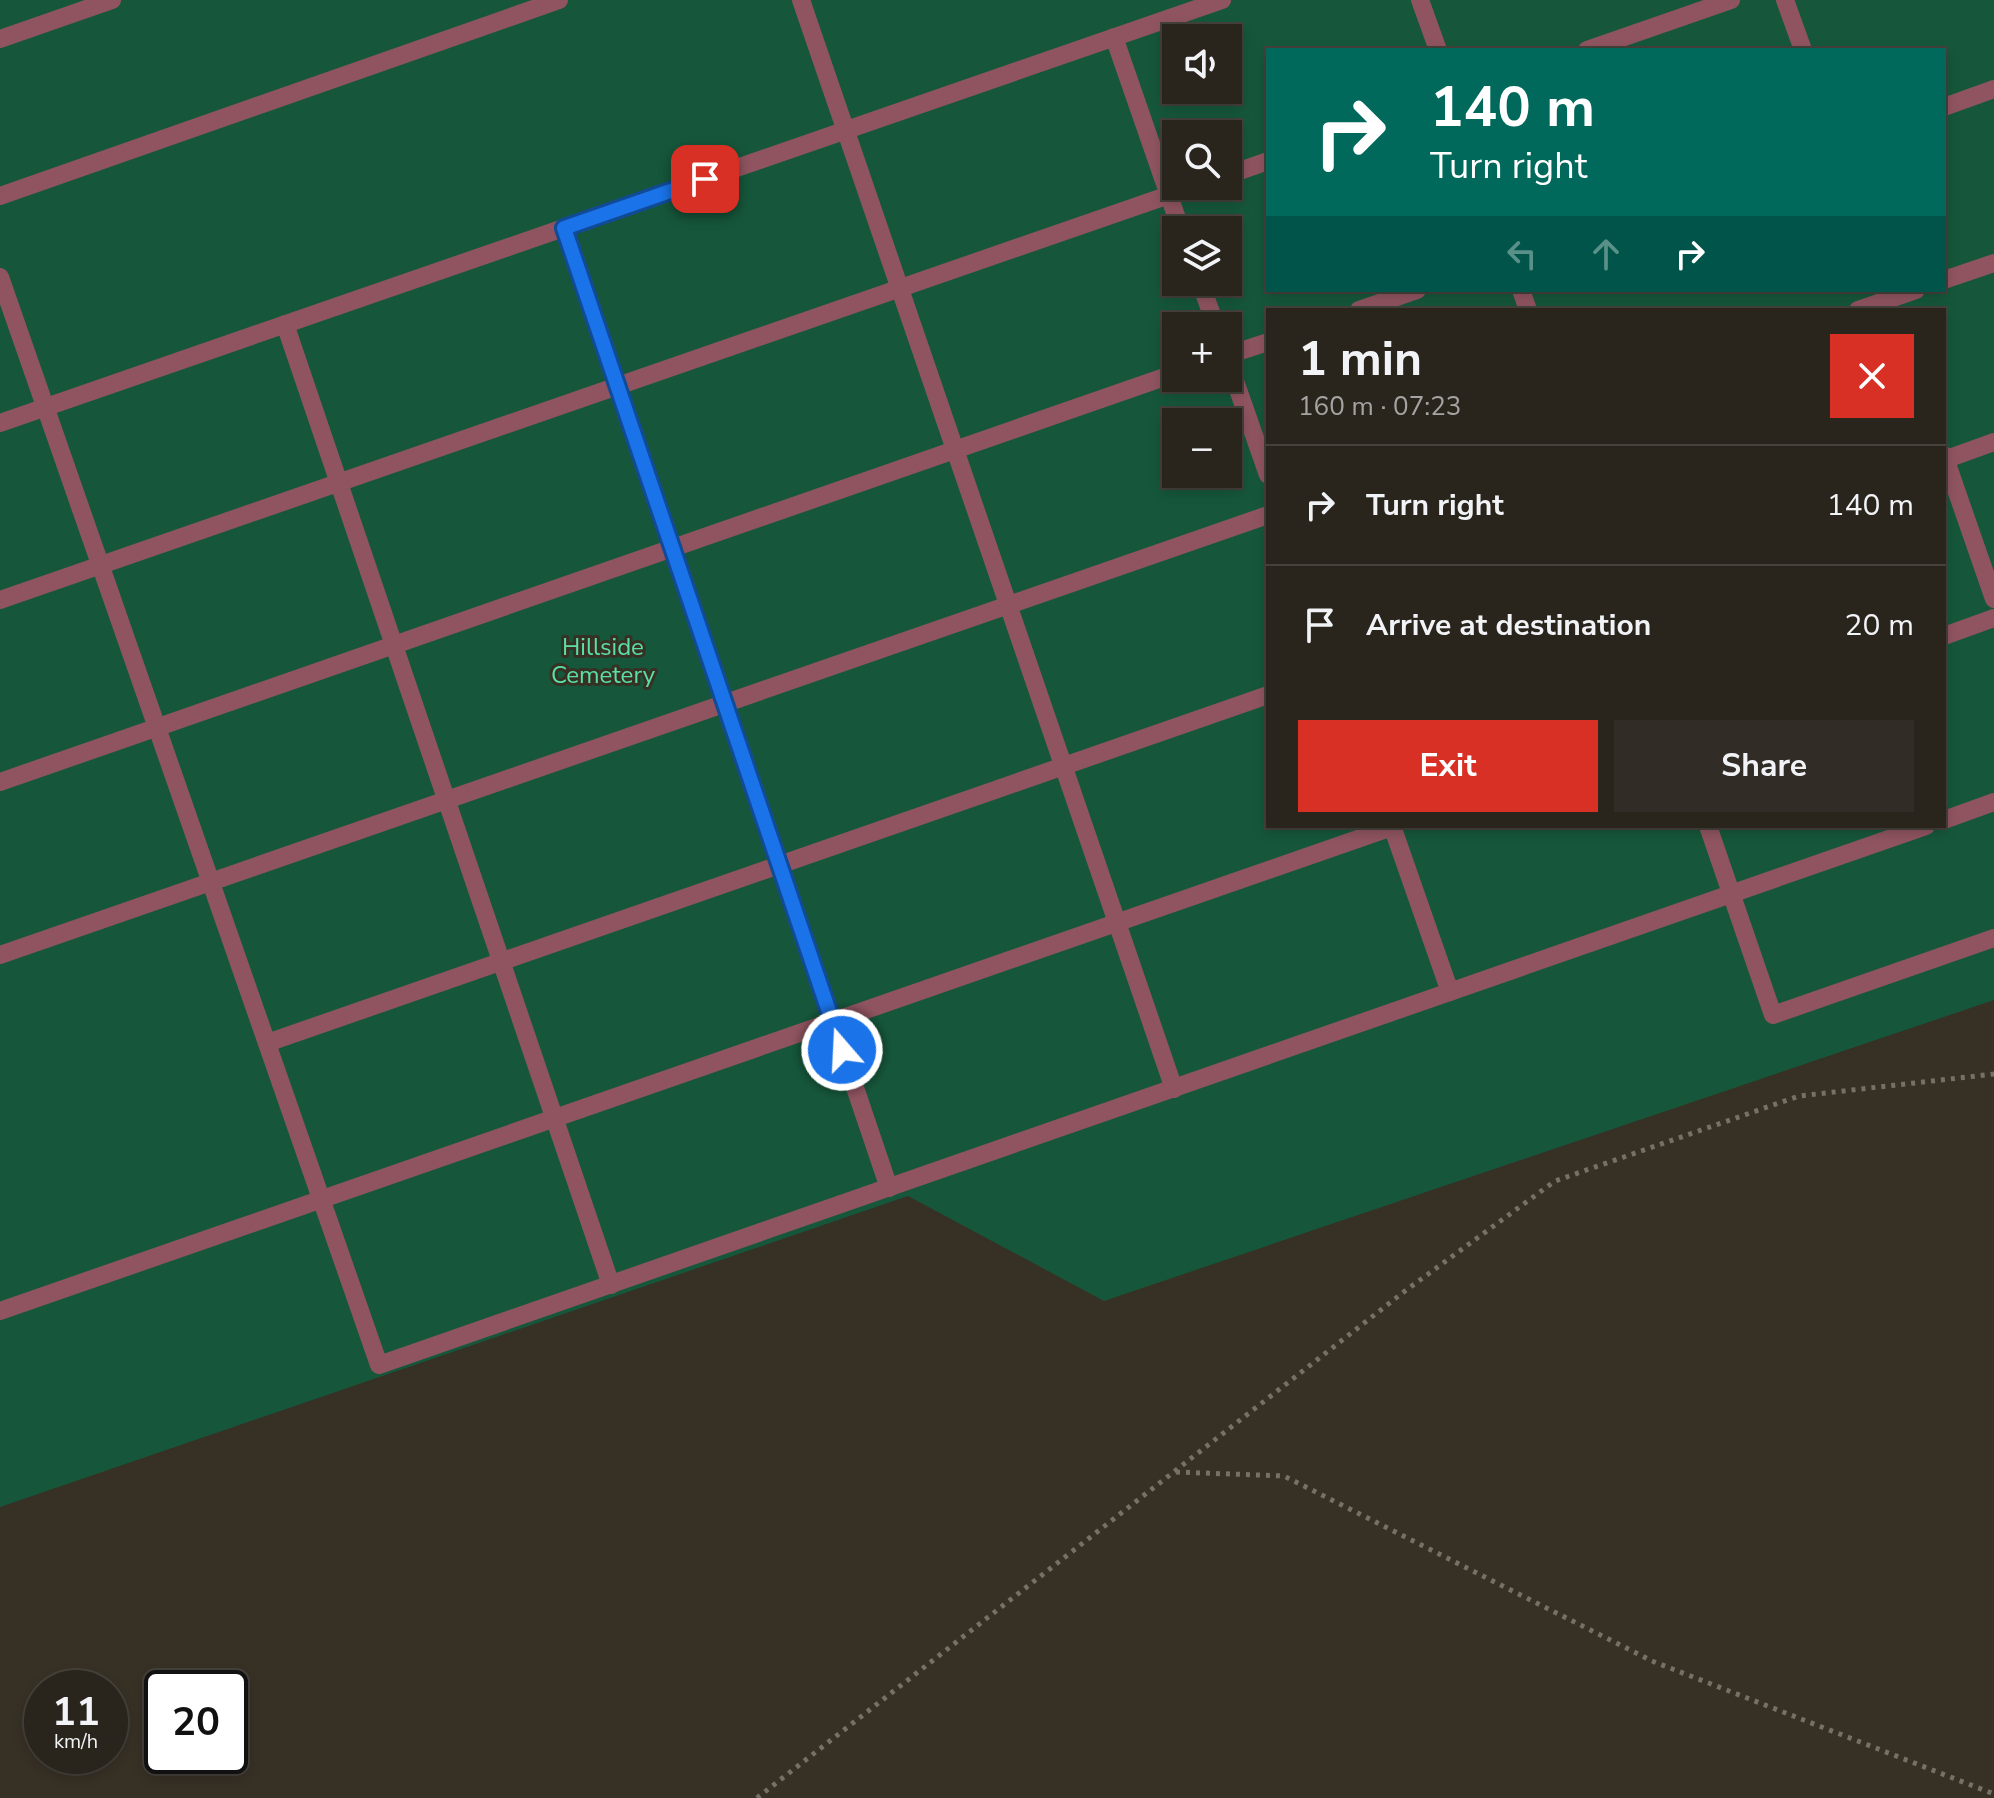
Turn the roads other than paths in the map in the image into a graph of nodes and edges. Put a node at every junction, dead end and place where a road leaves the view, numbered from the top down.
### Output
1 (112, 0) edge
2 (559, 0) edge
3 (801, 0) edge
4 (1222, 0) edge
5 (1420, 0) edge
6 (1731, 0) edge
7 (1785, 0) edge
8 (1114, 37) junction
9 (0, 39) edge
10 (1437, 48) edge
11 (1593, 48) edge
12 (1802, 48) edge
13 (1994, 89) edge
14 (1946, 106) edge
15 (846, 130) junction
16 (1266, 162) edge
17 (1242, 170) edge
18 (1162, 175) edge
19 (0, 196) edge
20 (1162, 197) edge
21 (564, 228) junction
22 (1994, 263) edge
23 (0, 277) edge
24 (1946, 279) edge
25 (900, 288) junction
26 (1411, 292) edge
27 (1911, 292) edge
28 (1890, 300) edge
29 (1365, 308) edge
30 (1864, 308) edge
31 (285, 324) junction
32 (1266, 343) edge
33 (1242, 352) edge
34 (1162, 378) edge
35 (617, 386) junction
36 (1240, 392) edge
37 (45, 407) junction
38 (0, 423) edge
39 (1994, 442) edge
40 (955, 450) junction
41 (1946, 457) edge
42 (1946, 464) edge
43 (1266, 469) edge
44 (339, 482) junction
45 (1266, 516) edge
46 (672, 548) junction
47 (100, 565) junction
48 (1994, 599) edge
49 (0, 600) edge
50 (1009, 605) junction
51 (1994, 618) edge
52 (1946, 635) edge
53 (394, 645) junction
54 (1266, 696) edge
55 (725, 704) junction
56 (157, 727) junction
57 (1064, 766) junction
58 (0, 782) edge
59 (447, 800) junction
60 (1994, 802) edge
61 (1946, 819) edge
62 (1387, 828) edge
63 (1394, 828) edge
64 (1709, 828) edge
65 (1920, 828) edge
66 (779, 865) junction
67 (211, 882) junction
68 (1731, 894) junction
69 (1117, 923) junction
70 (1994, 938) edge
71 (0, 955) edge
72 (501, 962) junction
73 (1450, 992) junction
74 (833, 1022) junction
75 (267, 1043) junction
76 (1174, 1089) junction
77 (554, 1118) junction
78 (889, 1188) junction
79 (322, 1199) junction
80 (611, 1285) junction
81 (0, 1311) edge

1 - 9 lane
2 - 19 lane
3 - 15 lane
4 - 8 lane
5 - 10 lane
6 - 11 lane
7 - 12 lane
8 - 15 lane
8 - 18 lane
13 - 14 lane
15 - 21 lane
15 - 25 lane
16 - 17 lane
20 - 25 lane
21 - 31 lane
21 - 35 lane
22 - 24 lane
23 - 37 lane
25 - 35 lane
25 - 40 lane
26 - 29 lane
27 - 28 lane
28 - 30 lane
31 - 37 lane
31 - 44 lane
32 - 33 lane
34 - 40 lane
35 - 44 lane
35 - 46 lane
36 - 43 lane
37 - 38 lane
37 - 47 lane
39 - 41 lane
40 - 46 lane
40 - 50 lane
42 - 48 lane
44 - 47 lane
44 - 53 lane
45 - 50 lane
46 - 53 lane
46 - 55 lane
47 - 49 lane
47 - 56 lane
50 - 55 lane
50 - 57 lane
51 - 52 lane
53 - 56 lane
53 - 59 lane
54 - 57 lane
55 - 59 lane
55 - 66 lane
56 - 58 lane
56 - 67 lane
57 - 66 lane
57 - 69 lane
59 - 67 lane
59 - 72 lane
60 - 61 lane
62 - 69 lane
63 - 73 lane
64 - 68 lane
65 - 68 lane
66 - 72 lane
66 - 74 lane
67 - 71 lane
67 - 75 lane
68 - 70 lane
68 - 73 lane
69 - 74 lane
69 - 76 lane
72 - 75 lane
72 - 77 lane
73 - 76 lane
74 - 77 lane
74 - 78 lane
75 - 79 lane
76 - 78 lane
77 - 79 lane
77 - 80 lane
78 - 80 lane
79 - 80 lane
79 - 81 lane

